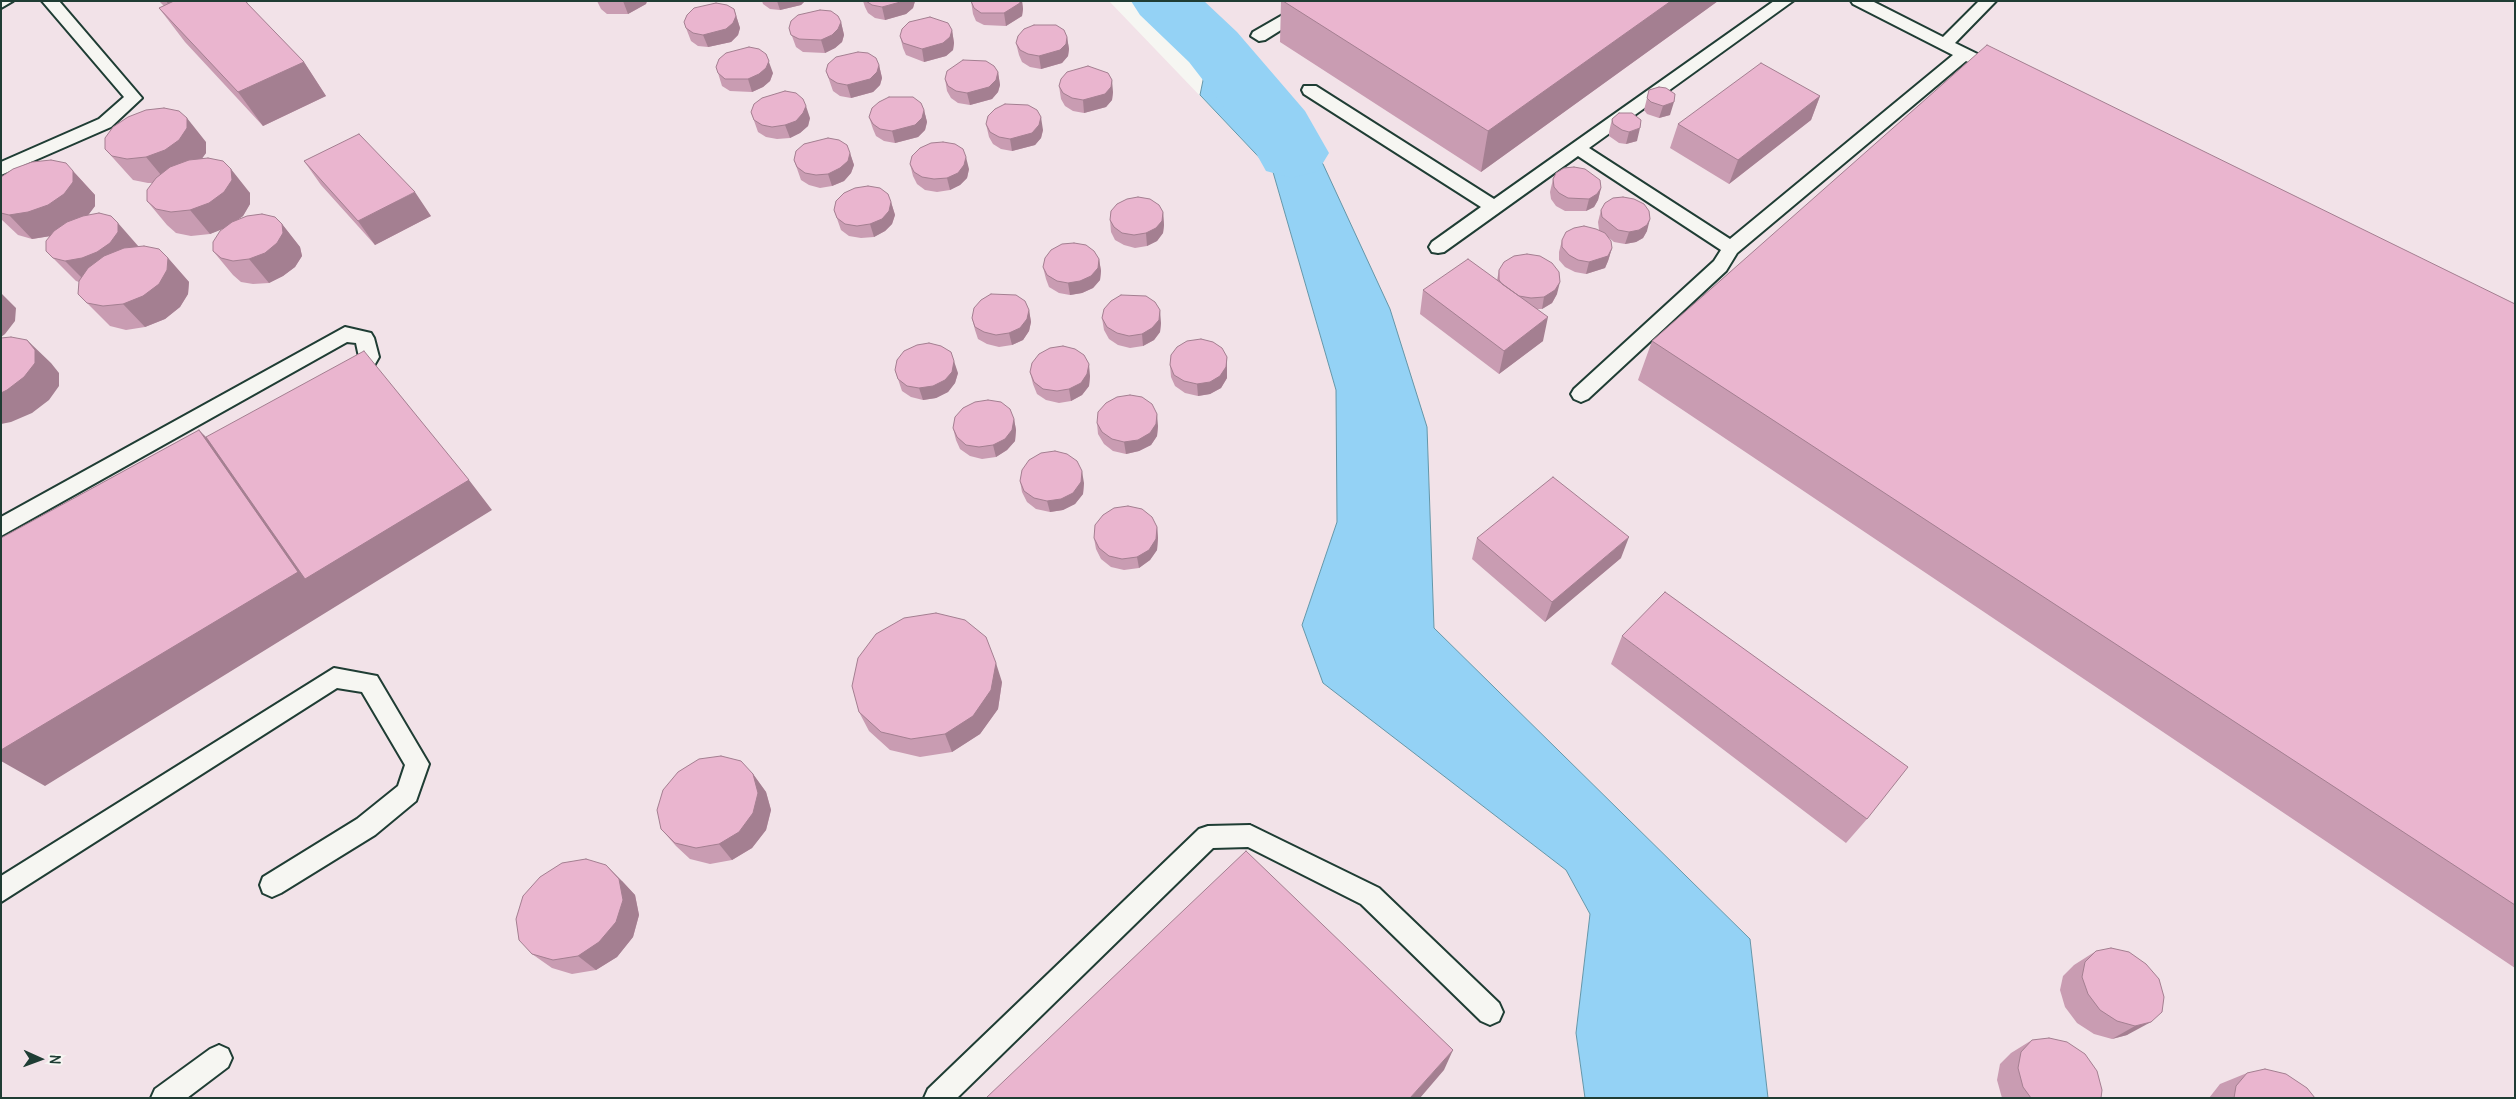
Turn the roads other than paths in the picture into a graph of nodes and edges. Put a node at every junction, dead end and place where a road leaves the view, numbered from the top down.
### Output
1 (5, 1) edge
2 (50, 1) edge
3 (1319, 1) edge
4 (1785, 1) edge
5 (1859, 1) edge
6 (1988, 1) edge
7 (1, 3) edge
8 (1259, 36) dead end
9 (1945, 44) junction
10 (1964, 54) junction
11 (2017, 80) edge
12 (1310, 90) dead end
13 (1577, 148) junction
14 (1, 169) edge
15 (1494, 207) junction
16 (1438, 246) dead end
17 (1732, 248) junction
18 (343, 391) edge
19 (1581, 394) dead end
20 (1, 528) edge
21 (272, 884) dead end
22 (1, 890) edge
23 (1490, 1012) dead end
24 (219, 1058) dead end
25 (164, 1098) edge
26 (937, 1098) edge

1 - 7 lane
2 - 14 lane
3 - 8 lane
4 - 13 lane
5 - 9 lane
6 - 9 lane
9 - 10 lane
10 - 11 lane
10 - 17 lane
12 - 15 lane
13 - 15 lane
13 - 17 lane
15 - 16 lane
17 - 19 lane
18 - 20 lane
21 - 22 lane
23 - 26 lane
24 - 25 lane

